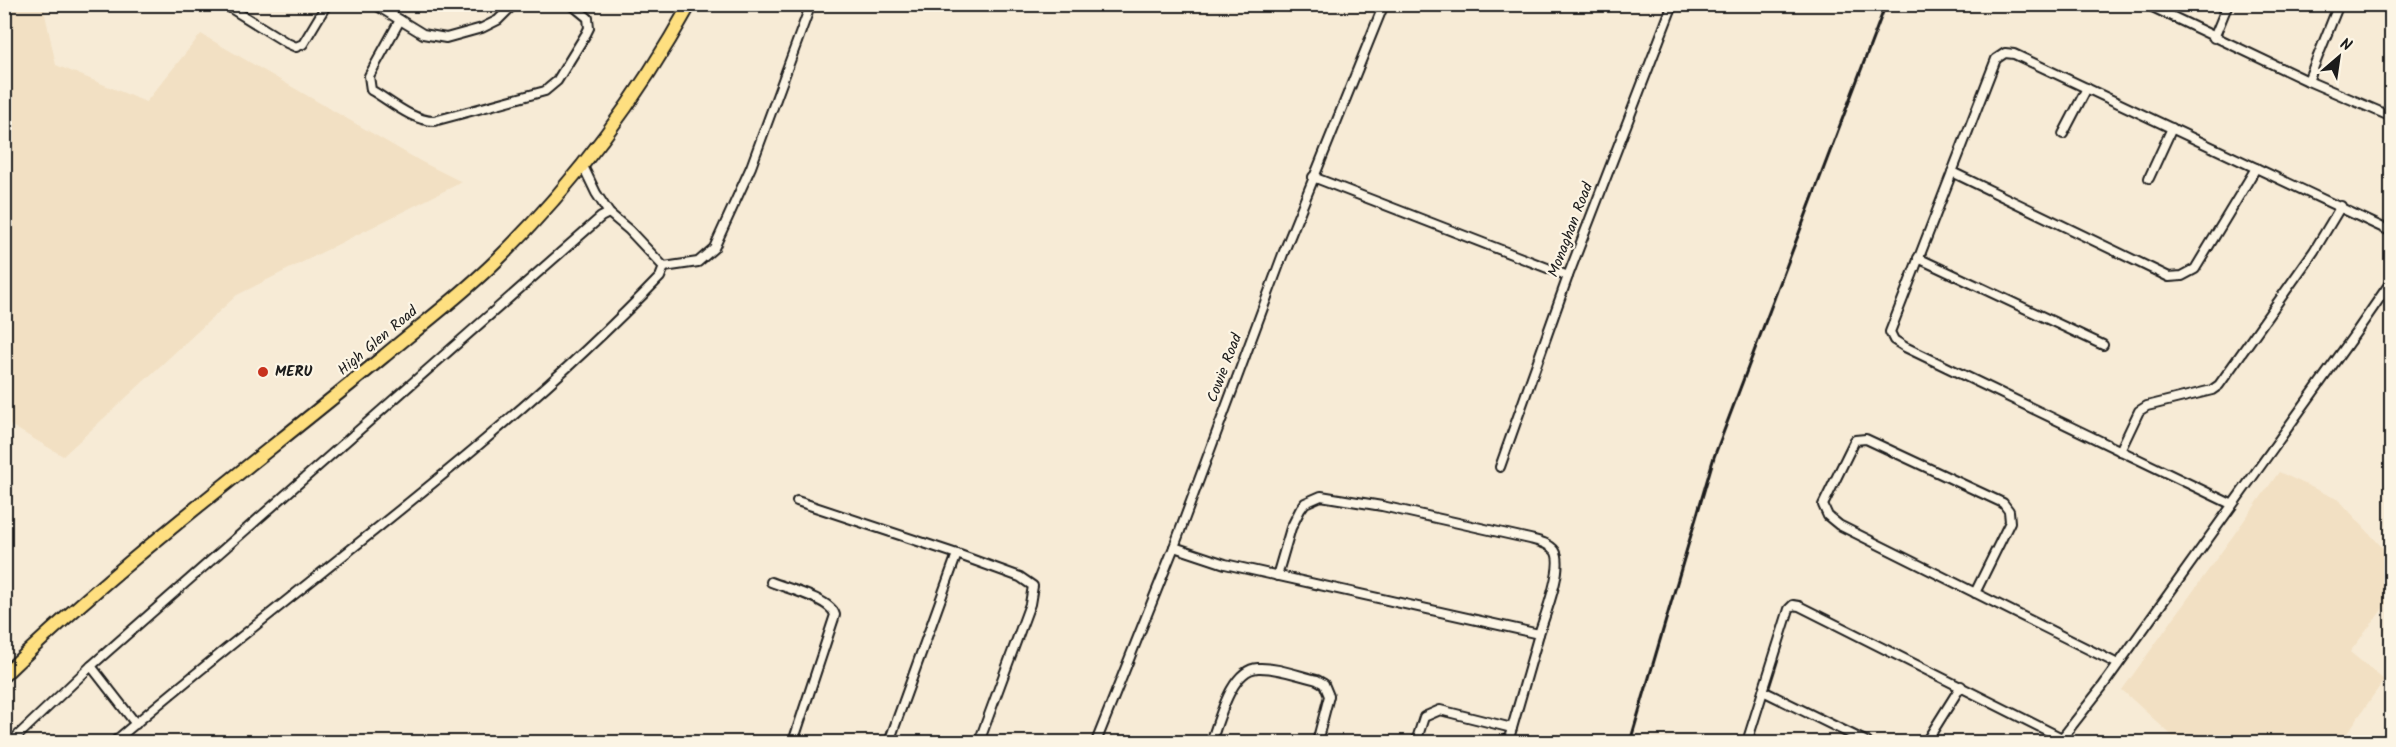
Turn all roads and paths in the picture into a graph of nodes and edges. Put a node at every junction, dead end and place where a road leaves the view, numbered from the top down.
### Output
1 (224, 4) edge
2 (327, 4) edge
3 (374, 4) edge
4 (514, 4) edge
5 (571, 4) edge
6 (690, 4) edge
7 (811, 4) edge
8 (1384, 4) edge
9 (1673, 4) edge
10 (2146, 4) edge
11 (2228, 4) edge
12 (2339, 4) edge
13 (400, 20) junction
14 (2214, 38) junction
15 (2308, 81) junction
16 (2087, 88) junction
17 (2391, 117) edge
18 (2172, 128) junction
19 (2063, 134) dead end
20 (583, 166) junction
21 (2256, 168) junction
22 (1952, 172) junction
23 (1314, 177) junction
24 (2149, 178) dead end
25 (2341, 206) junction
26 (609, 213) junction
27 (2391, 231) edge
28 (1918, 258) junction
29 (664, 267) junction
30 (1568, 276) junction
31 (2390, 284) edge
32 (2103, 345) dead end
33 (2120, 451) junction
34 (1500, 467) dead end
35 (797, 501) dead end
36 (2231, 504) junction
37 (1174, 547) junction
38 (957, 554) junction
39 (1276, 576) junction
40 (771, 582) dead end
41 (1975, 593) junction
42 (1539, 634) junction
43 (2118, 664) junction
44 (91, 666) junction
45 (4, 675) edge
46 (1961, 686) junction
47 (1763, 691) junction
48 (136, 724) junction
49 (1512, 728) junction
50 (2061, 740) edge
51 (11, 742) edge
52 (114, 742) edge
53 (793, 742) edge
54 (889, 742) edge
55 (979, 742) edge
56 (1096, 742) edge
57 (1211, 742) edge
58 (1317, 742) edge
59 (1416, 742) edge
60 (1508, 742) edge
61 (1747, 742) edge
62 (1867, 742) edge
63 (1926, 742) edge

1 - 2 street
3 - 13 street
4 - 13 street
5 - 13 street
6 - 20 main road, High Glen Road
7 - 29 street
8 - 23 street, Cowie Road
9 - 30 street, Monaghan Road
10 - 14 street
11 - 14 street
12 - 15 street
14 - 15 street
15 - 17 street
16 - 18 street
16 - 19 street
16 - 22 street
18 - 21 street
18 - 24 street
20 - 26 street
20 - 45 main road, High Glen Road
21 - 22 street
21 - 25 street
22 - 28 street
23 - 30 street
23 - 37 street, Cowie Road
25 - 27 street
25 - 33 street
26 - 29 street
26 - 44 street
28 - 32 street
28 - 33 street
29 - 48 street
30 - 34 street, Monaghan Road
31 - 36 street
33 - 36 street
35 - 38 street
36 - 43 street
37 - 39 street
37 - 56 street, Cowie Road
38 - 54 street
38 - 55 street
39 - 42 street
39 - 42 street
40 - 53 street
41 - 41 street
41 - 43 street
42 - 49 street
43 - 50 street
44 - 48 street
44 - 51 street
46 - 47 street
46 - 50 street
46 - 63 street
47 - 61 street
47 - 62 street
48 - 52 street
49 - 59 street
49 - 60 street
57 - 58 street

